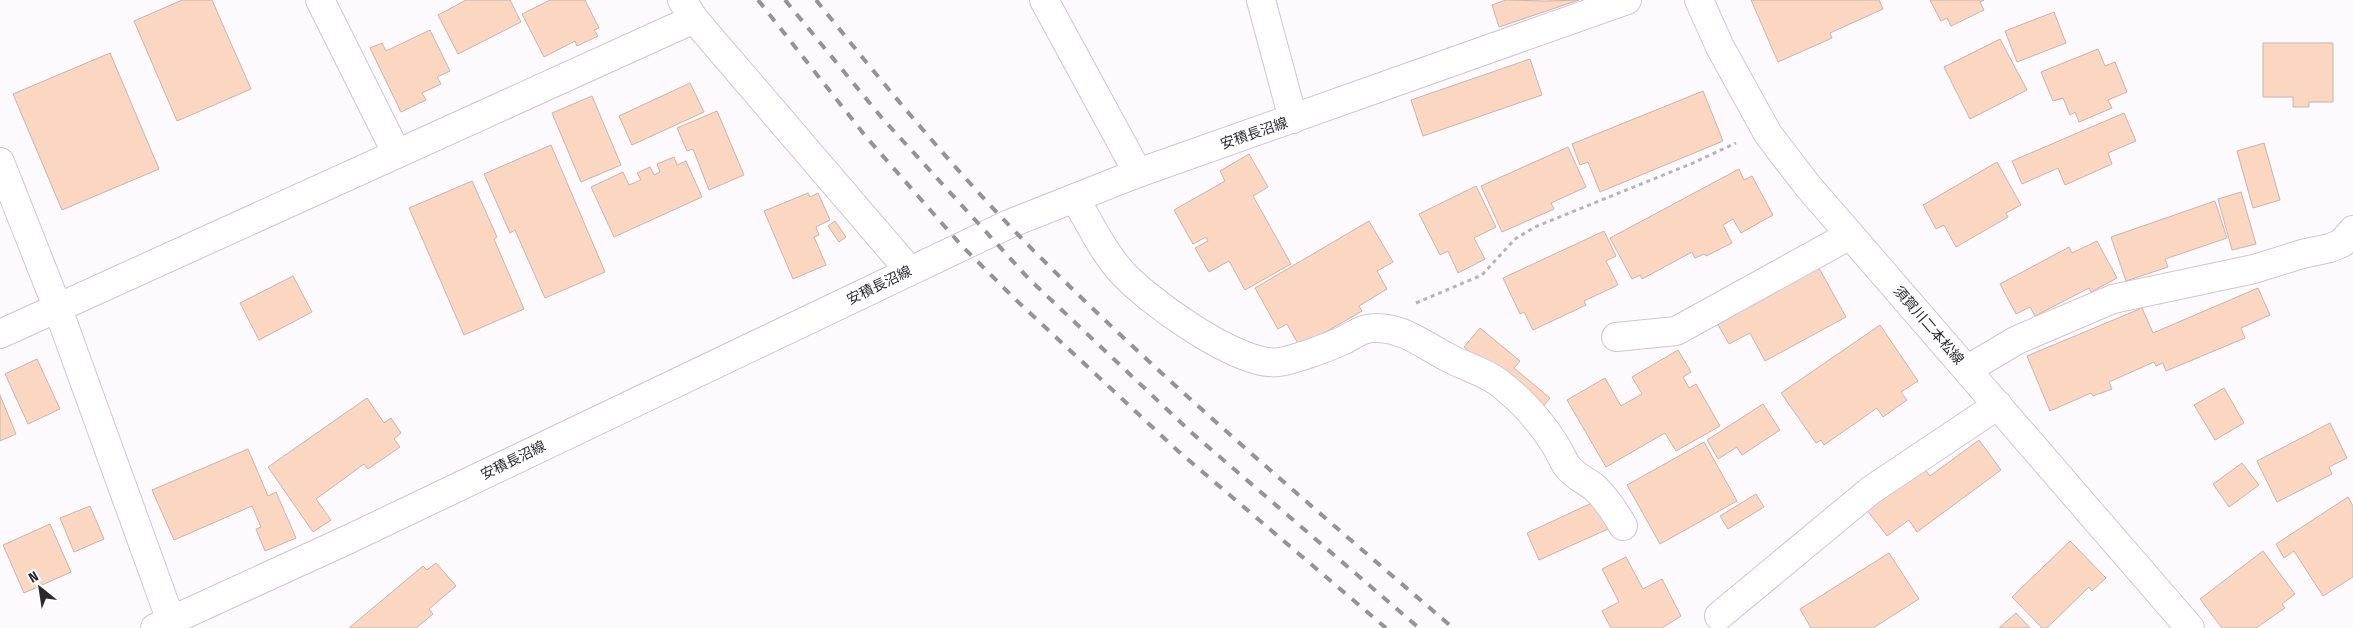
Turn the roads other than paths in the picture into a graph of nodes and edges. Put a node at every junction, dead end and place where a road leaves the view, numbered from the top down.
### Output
1 (320, 0) edge
2 (1044, 0) edge
3 (1261, 0) edge
4 (1627, 0) edge
5 (1699, 0) edge
6 (688, 9) edge
7 (1293, 119) junction
8 (396, 152) junction
9 (0, 162) edge
10 (1138, 173) junction
11 (1075, 198) junction
12 (2353, 230) edge
13 (1850, 235) junction
14 (909, 270) junction
15 (58, 309) junction
16 (0, 334) edge
17 (1616, 337) dead end
18 (1968, 369) junction
19 (1998, 405) junction
20 (1623, 526) dead end
21 (1718, 616) dead end
22 (163, 624) edge
23 (2190, 628) edge

1 - 8 street
2 - 10 street
3 - 7 street
4 - 7 street, 安積長沼線
5 - 13 street, 須賀川二本松線
6 - 8 street
6 - 14 street
7 - 10 street, 安積長沼線
8 - 15 street
9 - 15 street
10 - 11 street, 安積長沼線
11 - 14 street, 安積長沼線
11 - 20 street
12 - 18 street
13 - 17 street
13 - 18 street, 須賀川二本松線
14 - 22 street, 安積長沼線
15 - 16 street
15 - 22 street
18 - 19 street, 須賀川二本松線
19 - 21 street
19 - 23 street, 須賀川二本松線

